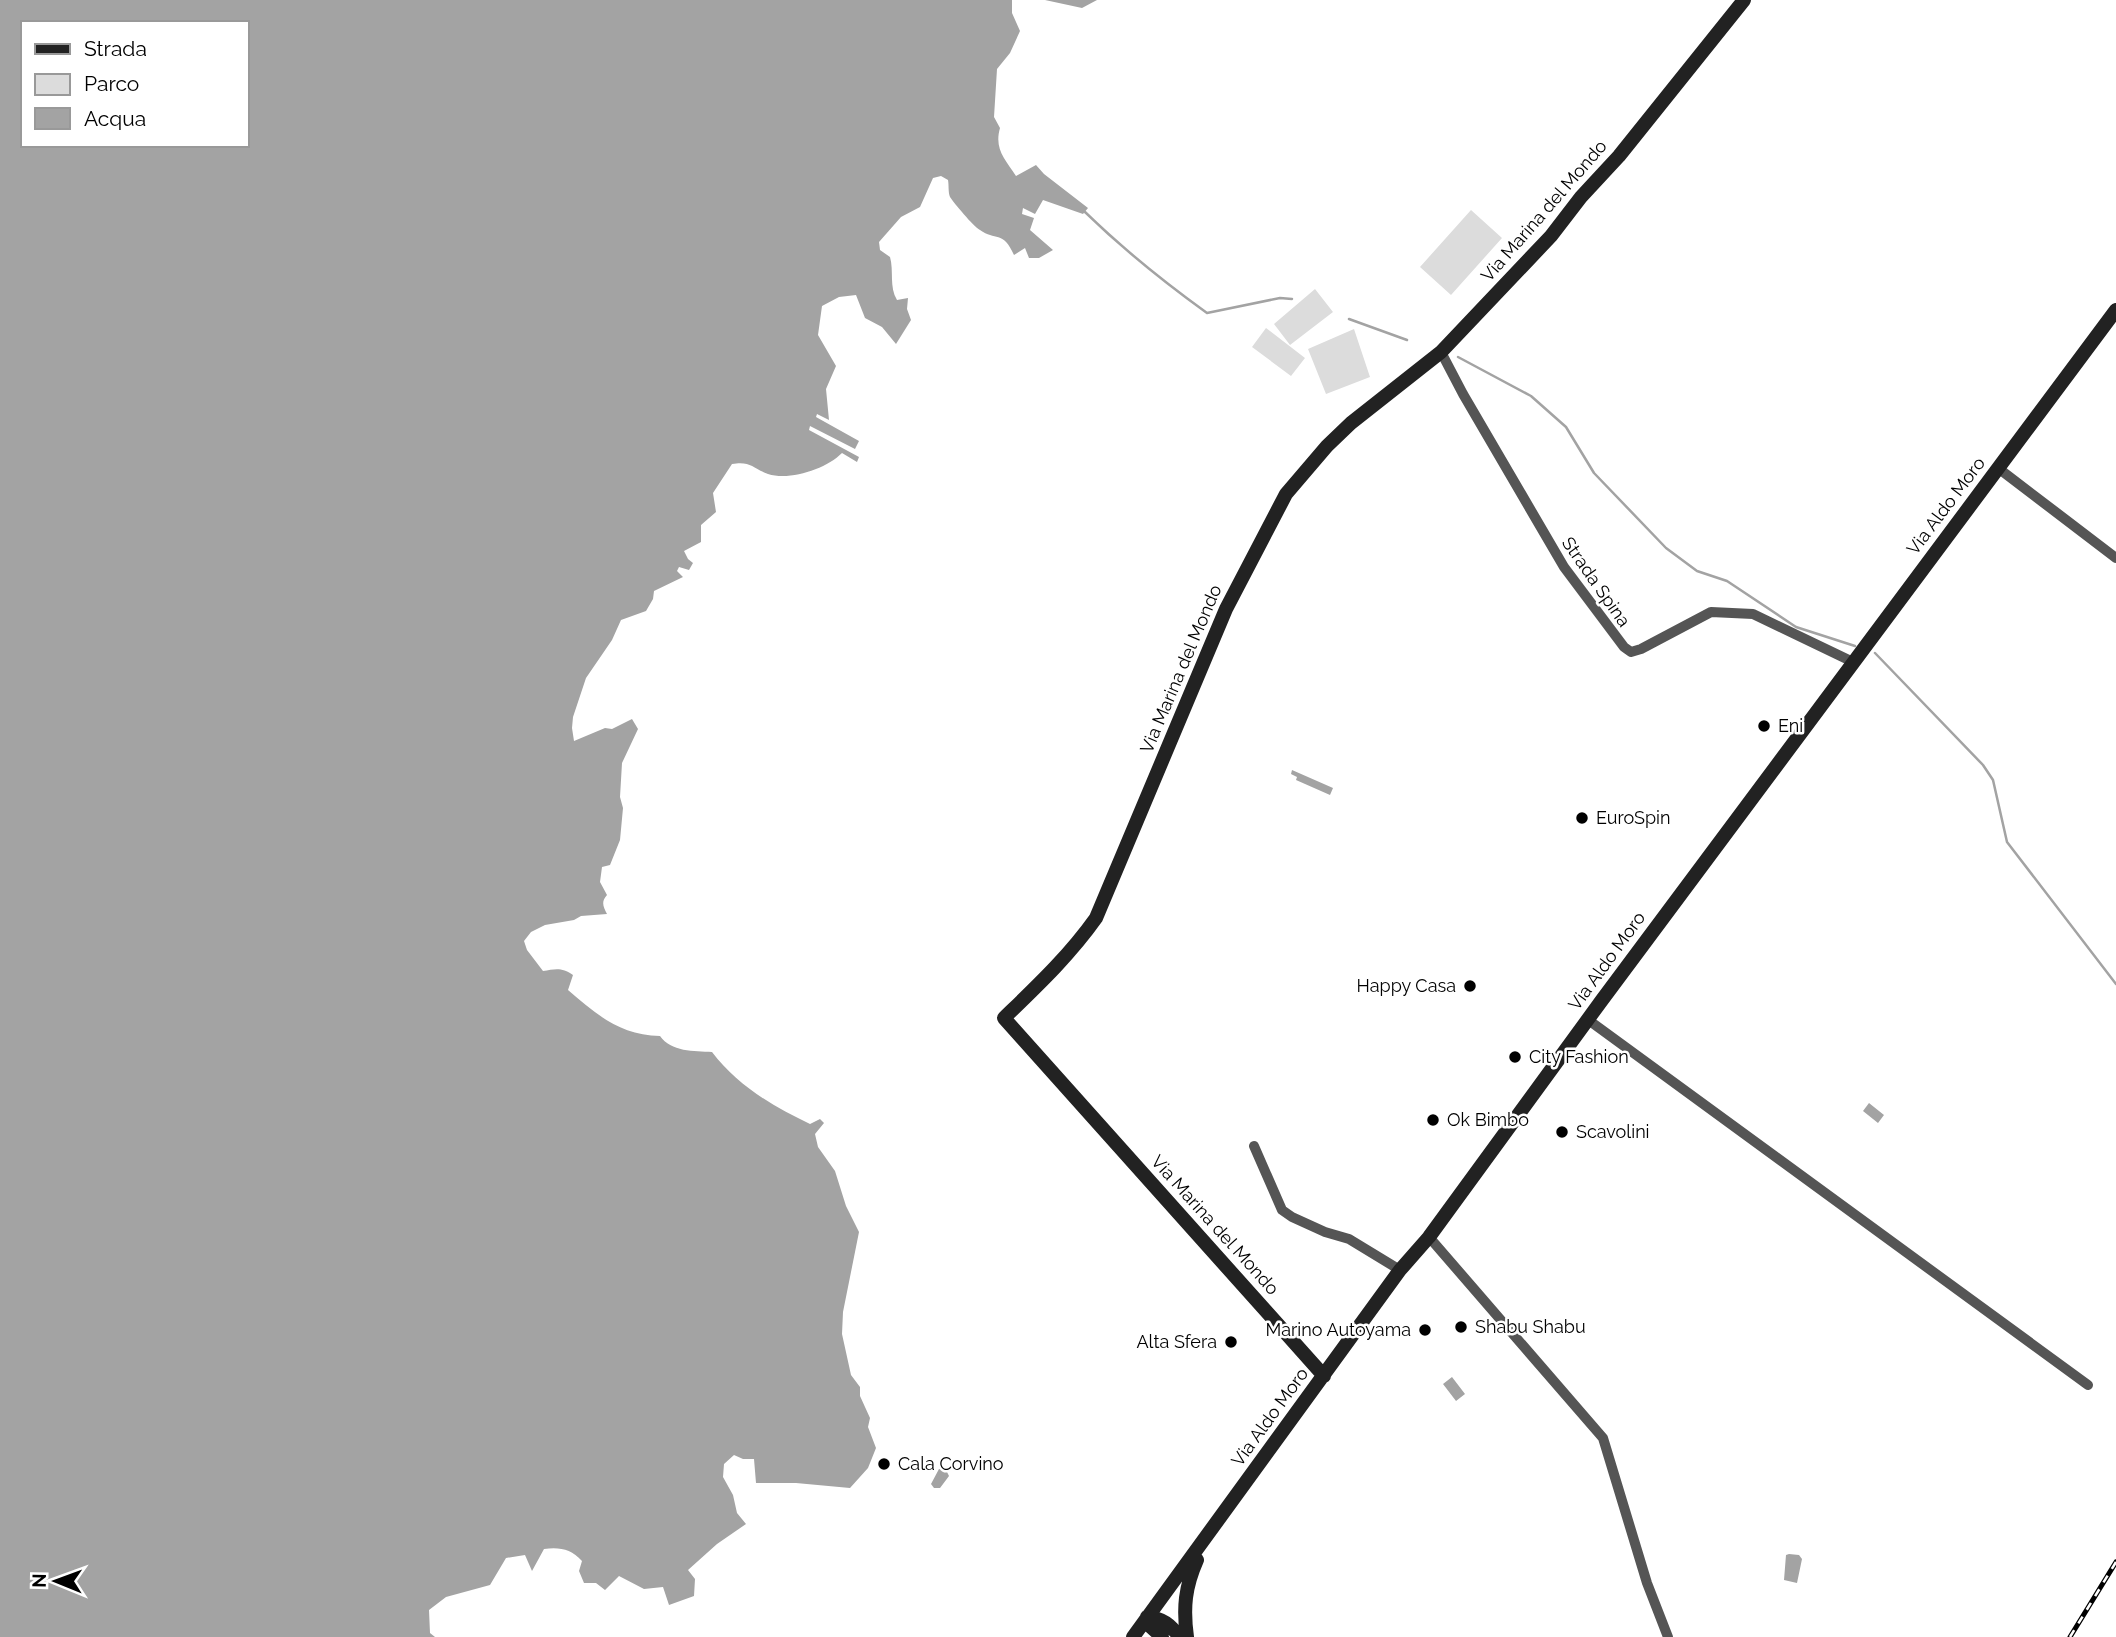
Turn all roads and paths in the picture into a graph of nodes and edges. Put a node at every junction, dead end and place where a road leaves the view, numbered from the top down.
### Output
1 (1744, 0) edge
2 (2116, 310) edge
3 (1441, 352) junction
4 (1998, 468) junction
5 (2116, 558) edge
6 (1853, 662) junction
7 (1587, 1019) junction
8 (1254, 1146) dead end
9 (1429, 1237) junction
10 (1400, 1270) junction
11 (1324, 1376) junction
12 (2088, 1385) dead end
13 (1205, 1539) junction
14 (1147, 1617) junction
15 (1133, 1637) edge
16 (1162, 1637) edge
17 (1180, 1637) edge
18 (1187, 1637) edge
19 (1668, 1637) edge

1 - 3 main road, Via Marina del Mondo
2 - 4 main road, Via Aldo Moro
3 - 6 street, Strada Spina
3 - 11 main road, Via Marina del Mondo
4 - 5 street
4 - 6 main road, Via Aldo Moro
6 - 7 main road, Via Aldo Moro
7 - 9 main road, Via Aldo Moro
7 - 12 street
8 - 10 street
9 - 10 main road, Via Aldo Moro
9 - 19 street
10 - 11 main road, Via Aldo Moro
11 - 13 main road, Via Aldo Moro
13 - 14 main road, Via Aldo Moro
13 - 18 main road
14 - 15 main road, Via Aldo Moro
14 - 16 main road
14 - 17 main road

